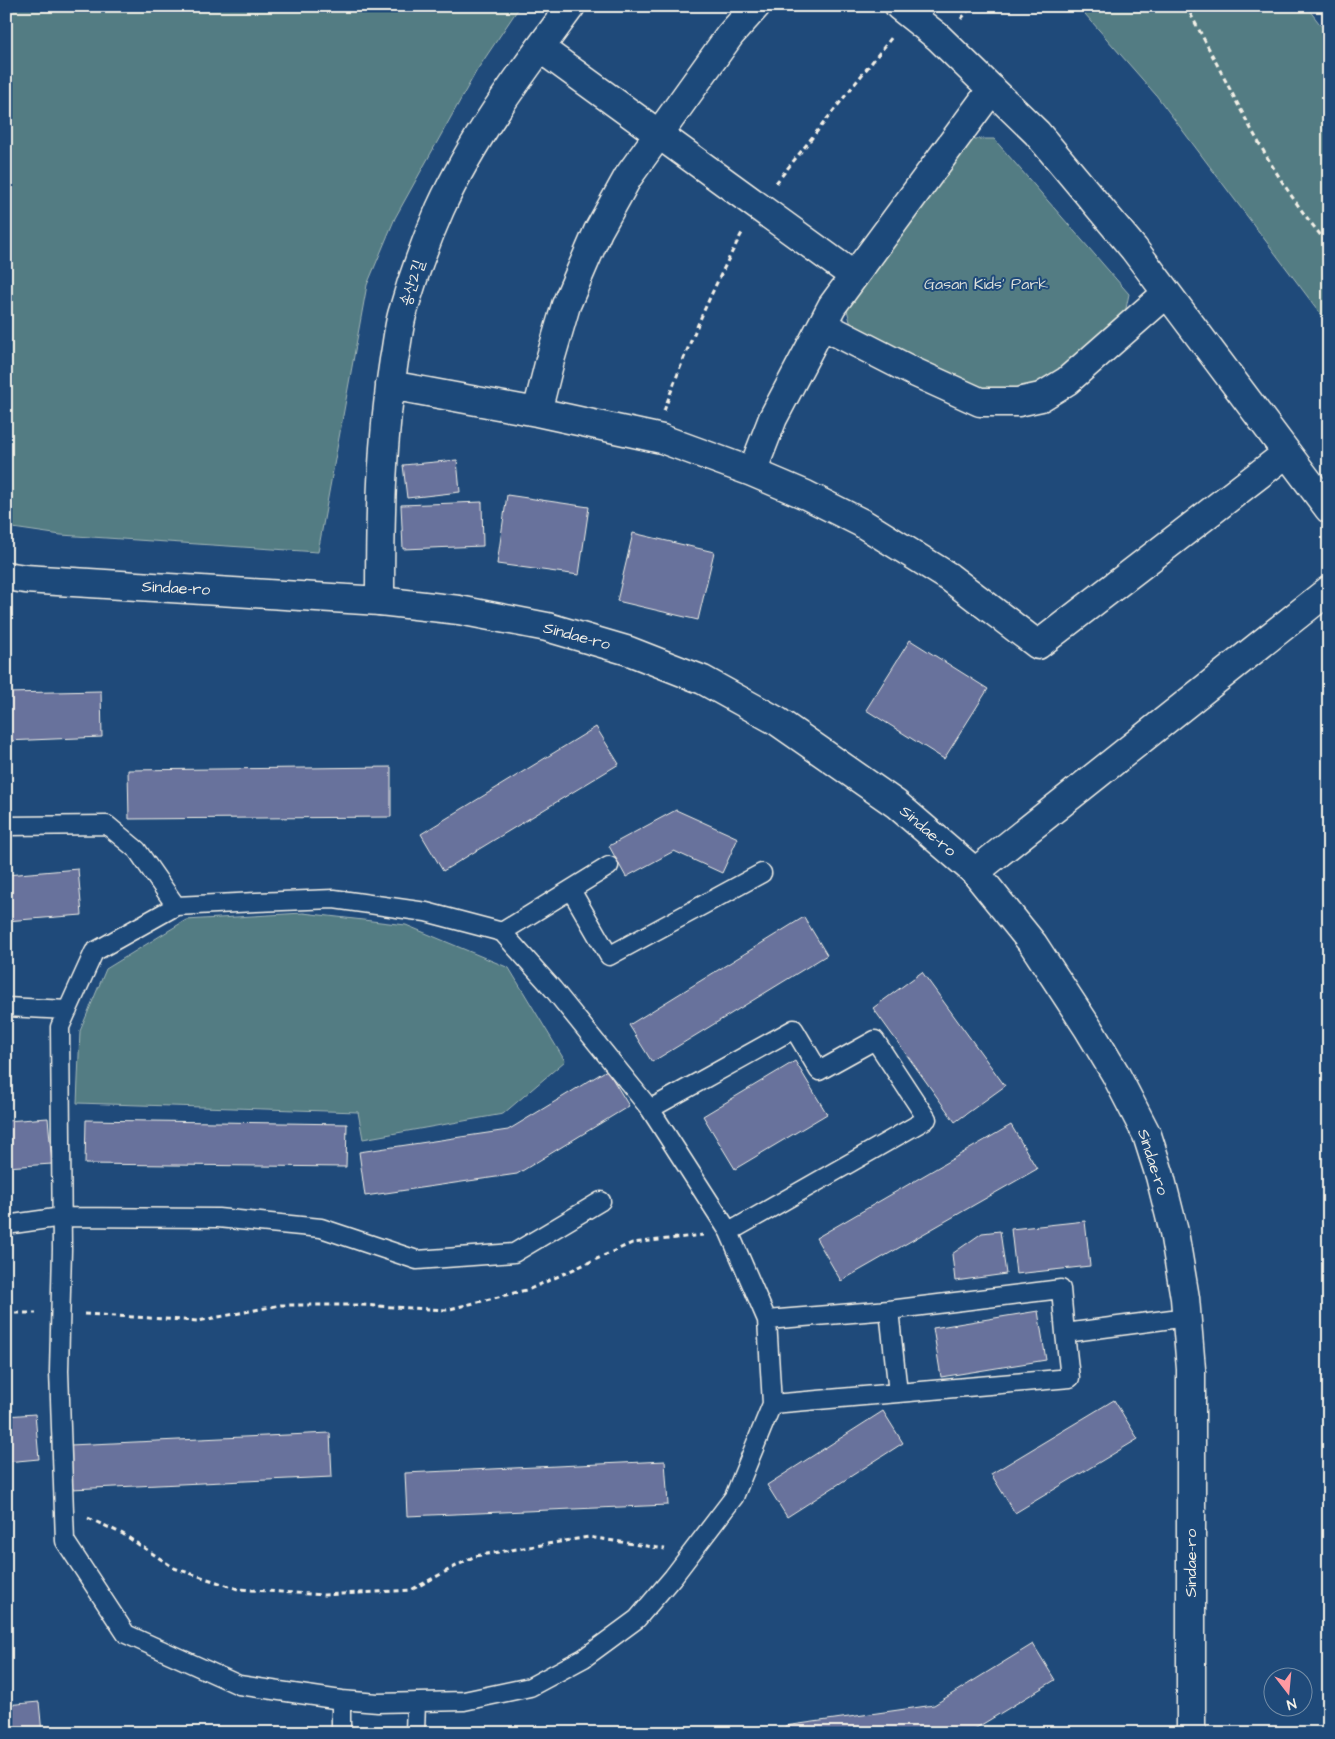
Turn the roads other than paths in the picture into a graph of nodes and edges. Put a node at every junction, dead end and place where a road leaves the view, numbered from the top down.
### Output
1 (571, 6) edge
2 (756, 6) edge
3 (899, 6) edge
4 (540, 48) junction
5 (992, 89) junction
6 (659, 134) junction
7 (854, 276) junction
8 (1167, 293) junction
9 (822, 325) junction
10 (390, 386) junction
11 (537, 412) junction
12 (1287, 453) junction
13 (752, 472) junction
14 (1329, 509) edge
15 (6, 576) edge
16 (1329, 590) edge
17 (380, 601) junction
18 (6, 826) edge
19 (609, 866) dead end
20 (975, 872) junction
21 (762, 873) dead end
22 (571, 890) junction
23 (176, 906) junction
24 (502, 932) junction
25 (6, 1007) edge
26 (68, 1010) junction
27 (650, 1109) junction
28 (601, 1201) dead end
29 (62, 1217) junction
30 (6, 1225) edge
31 (729, 1232) junction
32 (889, 1310) junction
33 (1187, 1317) junction
34 (767, 1320) junction
35 (1065, 1333) junction
36 (898, 1394) junction
37 (772, 1404) junction
38 (341, 1700) junction
39 (416, 1702) junction
40 (341, 1733) edge
41 (414, 1733) edge
42 (1191, 1733) edge

1 - 4 street, 송산2길
2 - 6 street
3 - 5 street
4 - 6 street
4 - 10 street, 송산2길
5 - 7 street
5 - 8 street
6 - 7 street
6 - 11 street
7 - 9 street
8 - 9 street
8 - 12 street
9 - 13 street
10 - 11 street
10 - 17 street, 송산2길
11 - 13 street
12 - 13 street
12 - 14 street
15 - 17 street, Sindae-ro
16 - 20 street
17 - 20 street, Sindae-ro
18 - 23 lane
19 - 22 lane
20 - 33 street, Sindae-ro
21 - 22 lane
22 - 24 lane
23 - 24 lane
23 - 26 lane
24 - 27 lane
25 - 26 lane
26 - 29 lane
27 - 31 lane
27 - 31 lane
28 - 29 lane
29 - 30 lane
29 - 38 lane
31 - 34 lane
32 - 34 lane
32 - 35 lane
32 - 36 lane
33 - 35 lane
33 - 42 street, Sindae-ro
34 - 37 lane
35 - 36 lane
36 - 37 lane
37 - 39 lane
38 - 39 lane
38 - 40 lane
39 - 41 lane

